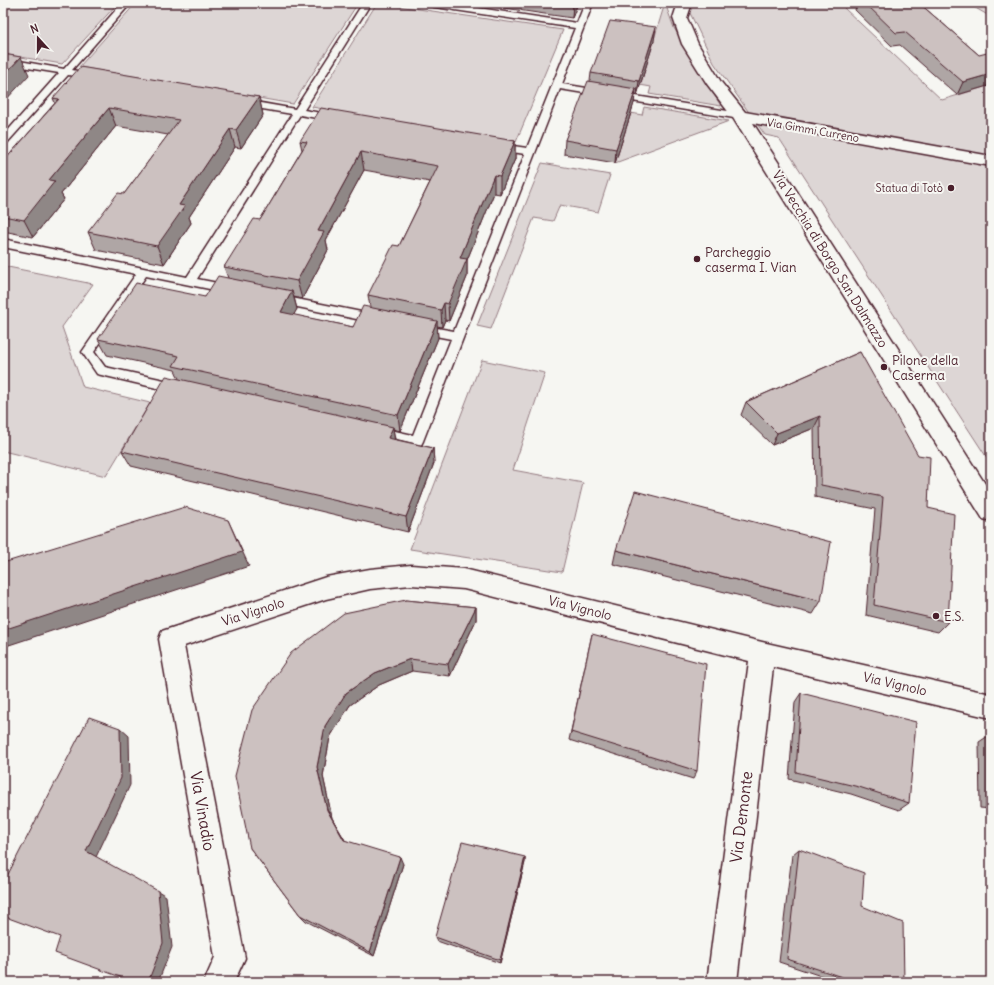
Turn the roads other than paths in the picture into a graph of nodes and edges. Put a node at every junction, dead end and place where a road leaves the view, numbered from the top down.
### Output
1 (127, 3) edge
2 (367, 3) edge
3 (428, 3) edge
4 (589, 3) edge
5 (685, 3) edge
6 (580, 26) junction
7 (3, 61) edge
8 (65, 72) junction
9 (104, 79) edge
10 (557, 86) junction
11 (236, 102) edge
12 (298, 112) junction
13 (740, 116) junction
14 (344, 120) edge
15 (3, 142) edge
16 (492, 146) edge
17 (530, 152) junction
18 (991, 161) edge
19 (3, 244) edge
20 (143, 272) junction
21 (190, 282) junction
22 (243, 292) edge
23 (265, 297) edge
24 (388, 322) edge
25 (411, 327) edge
26 (458, 336) junction
27 (186, 390) edge
28 (363, 429) edge
29 (991, 512) edge
30 (171, 639) joint
31 (762, 653) junction
32 (991, 706) edge
33 (219, 982) edge
34 (722, 982) edge

1 - 8 lane
2 - 12 lane
3 - 6 lane
4 - 6 lane
5 - 13 street, Via Vecchia di Borgo San Dalmazzo
6 - 10 lane
7 - 8 lane
8 - 9 lane
8 - 15 lane
10 - 13 lane, Via Gimmi Curreno
10 - 17 lane
11 - 12 lane
12 - 14 lane
12 - 21 lane
13 - 18 street, Via Gimmi Curreno
13 - 29 street, Via Vecchia di Borgo San Dalmazzo
16 - 17 lane
17 - 26 lane
19 - 20 lane
20 - 21 lane
20 - 27 lane
21 - 22 lane
23 - 24 lane
25 - 26 lane
26 - 28 lane
30 - 31 street, Via Vignolo
30 - 33 street, Via Vinadio
31 - 32 street, Via Vignolo
31 - 34 street, Via Demonte

